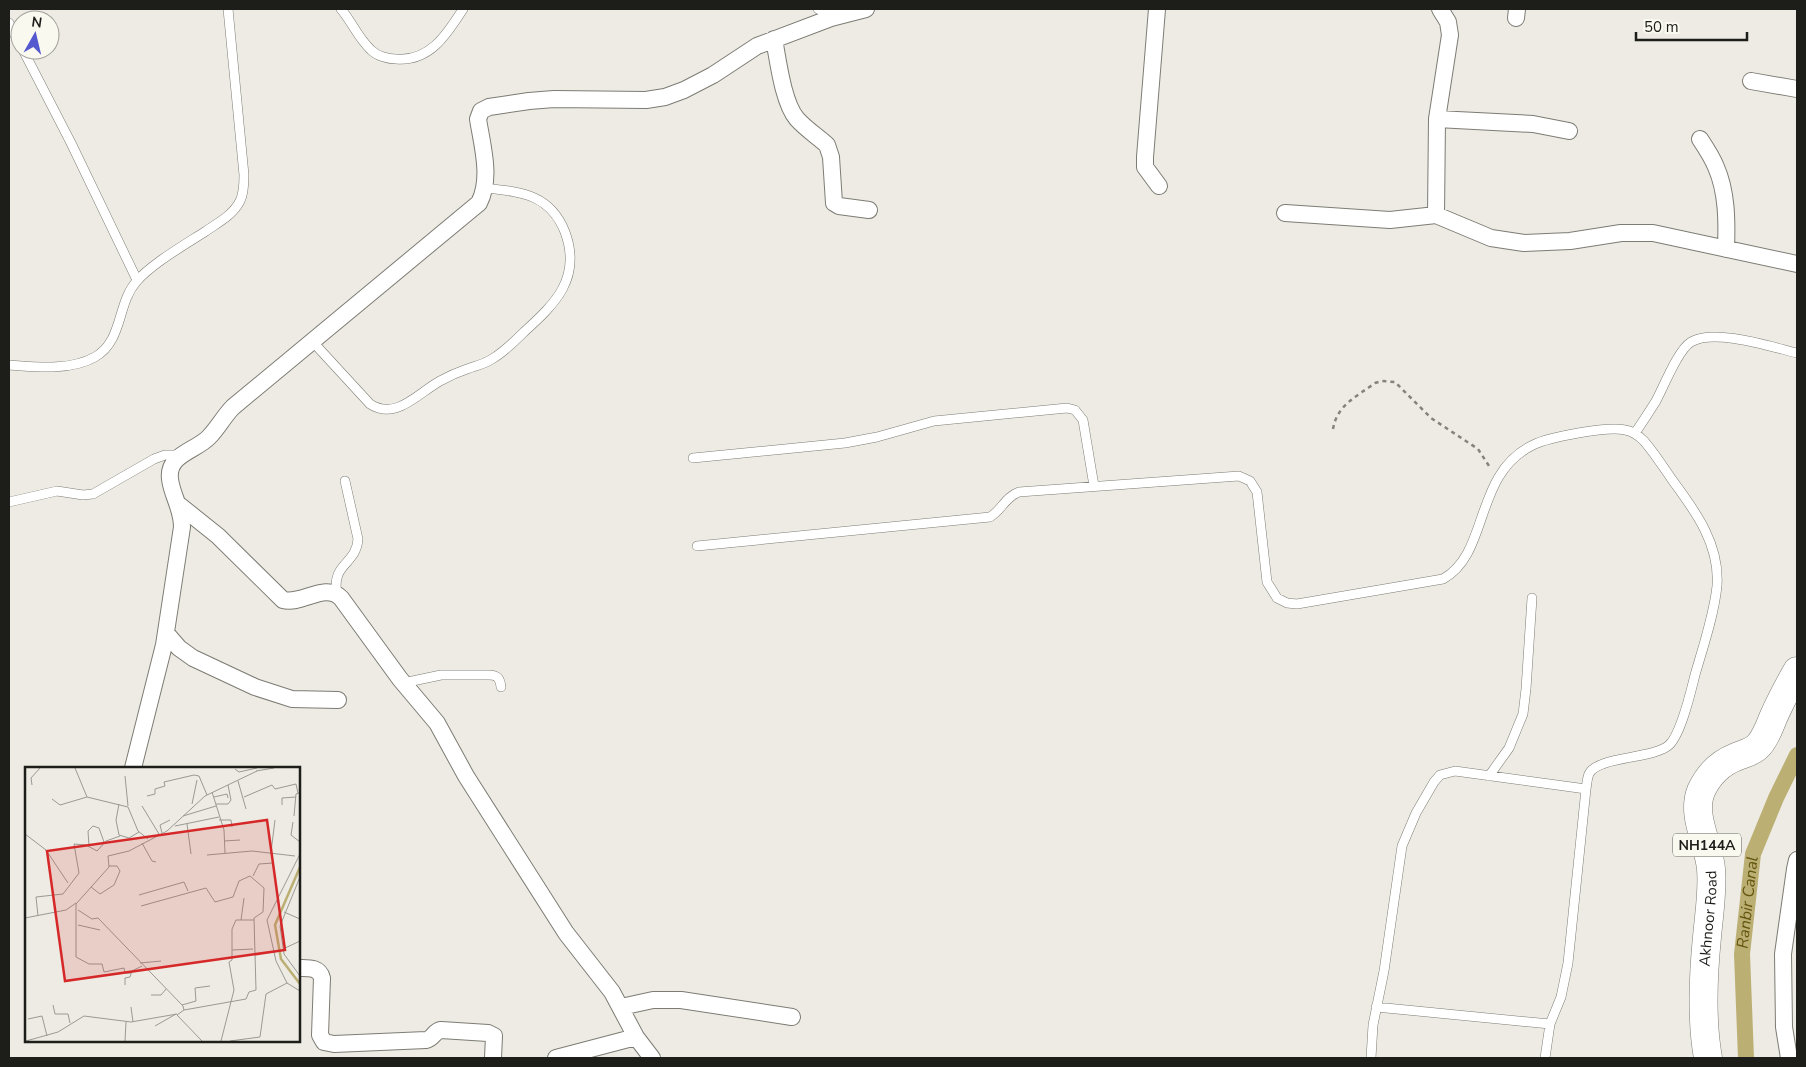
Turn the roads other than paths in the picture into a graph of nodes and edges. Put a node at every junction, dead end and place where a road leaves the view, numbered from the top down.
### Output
1 (228, 9) edge
2 (342, 9) edge
3 (463, 9) edge
4 (818, 9) edge
5 (866, 9) edge
6 (1157, 9) edge
7 (1440, 9) edge
8 (834, 17) junction
9 (774, 39) junction
10 (28, 60) edge
11 (1751, 82) dead end
12 (1797, 89) edge
13 (1437, 119) junction
14 (1569, 132) dead end
15 (1700, 139) dead end
16 (1159, 186) dead end
17 (485, 188) junction
18 (869, 210) dead end
19 (1285, 213) dead end
20 (1436, 215) junction
21 (1726, 249) junction
22 (1797, 264) edge
23 (137, 280) junction
24 (312, 341) junction
25 (1797, 353) edge
26 (9, 365) edge
27 (1634, 433) junction
28 (181, 455) junction
29 (693, 458) dead end
30 (345, 481) dead end
31 (1094, 486) junction
32 (9, 502) edge
33 (178, 504) junction
34 (697, 546) dead end
35 (337, 595) junction
36 (1532, 598) dead end
37 (166, 633) junction
38 (1797, 671) edge
39 (404, 683) junction
40 (501, 687) dead end
41 (338, 700) dead end
42 (133, 767) edge
43 (1489, 776) junction
44 (1586, 789) junction
45 (1797, 860) edge
46 (300, 968) edge
47 (621, 1007) junction
48 (1376, 1007) junction
49 (792, 1017) dead end
50 (1550, 1024) junction
51 (636, 1037) junction
52 (1792, 1054) edge
53 (493, 1058) edge
54 (556, 1058) edge
55 (652, 1058) edge
56 (1372, 1058) edge
57 (1545, 1058) edge
58 (1708, 1058) edge

1 - 23 lane
2 - 3 lane
4 - 8 lane
5 - 8 street
6 - 16 street
7 - 13 street
8 - 9 street
9 - 17 street
9 - 18 street
10 - 23 lane
11 - 12 street
13 - 14 street
13 - 20 street
15 - 21 street
17 - 24 street
17 - 24 lane
19 - 20 street
20 - 21 street
21 - 22 street
23 - 26 lane
24 - 28 street
25 - 27 lane
27 - 31 lane
27 - 44 lane
28 - 32 lane
28 - 33 street
29 - 31 lane
30 - 35 lane
31 - 34 lane
33 - 35 street
33 - 37 street
35 - 39 street
36 - 43 lane
37 - 41 street
37 - 42 street
38 - 58 highway, Akhnoor Road / NH144A
39 - 40 lane
39 - 47 street
43 - 44 lane
43 - 48 lane
44 - 50 lane
45 - 52 street
46 - 53 street
47 - 49 street
47 - 51 street
48 - 50 lane
48 - 56 lane
50 - 57 lane
51 - 54 street
51 - 55 street

